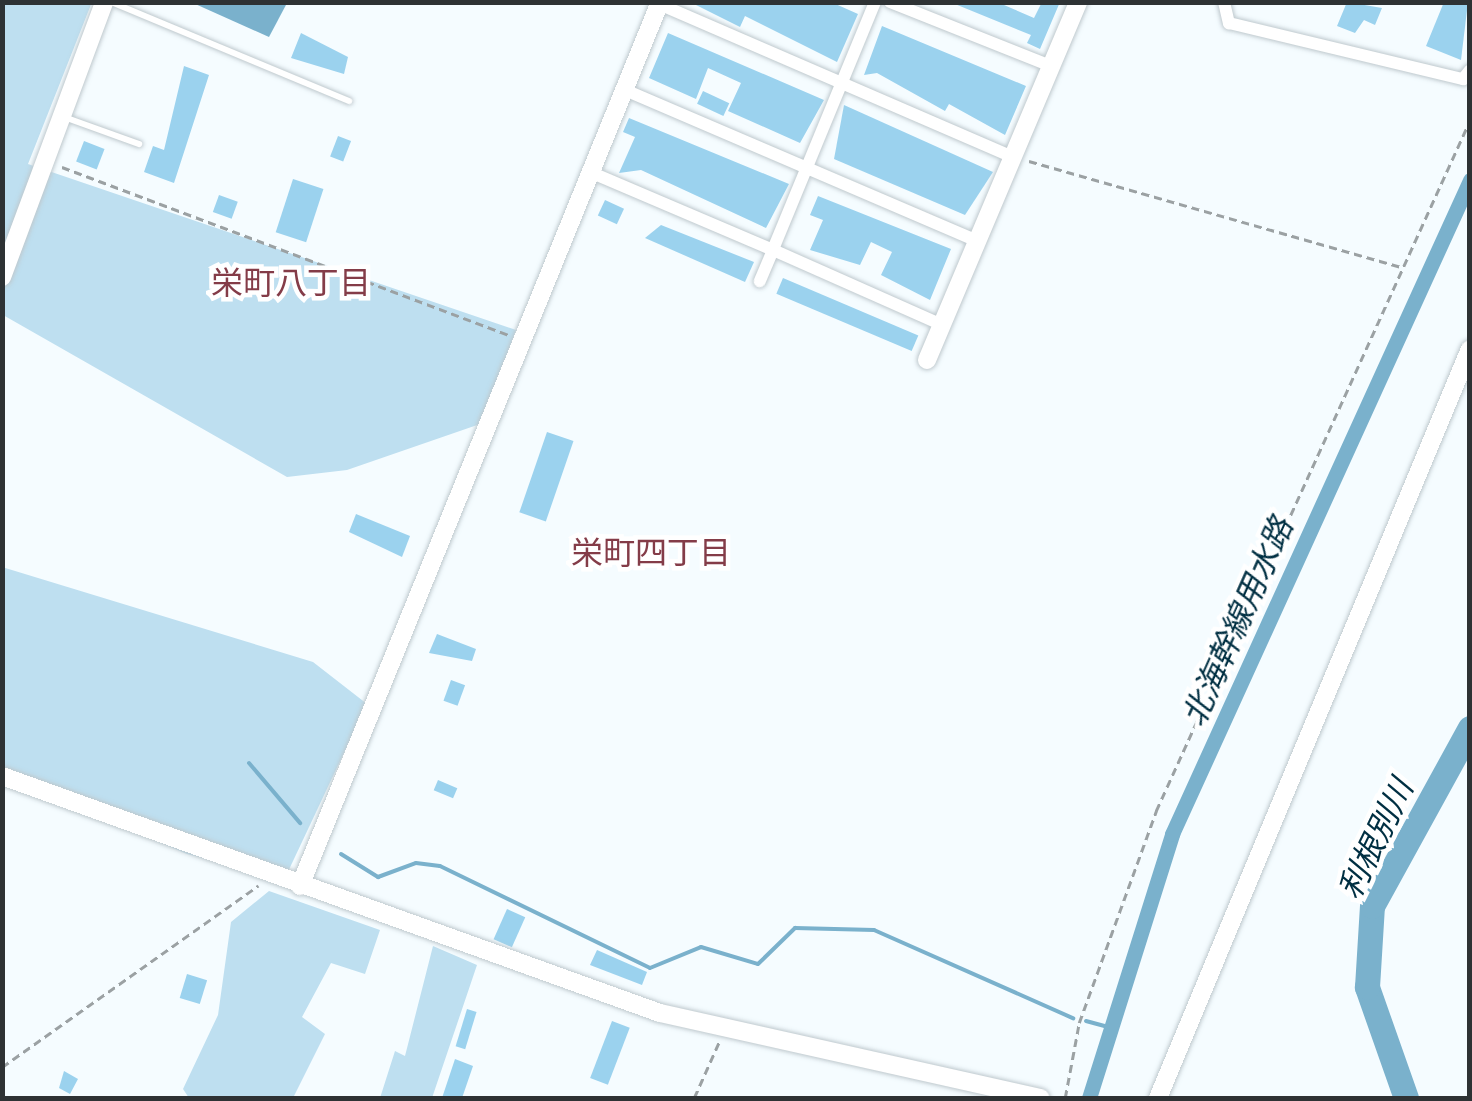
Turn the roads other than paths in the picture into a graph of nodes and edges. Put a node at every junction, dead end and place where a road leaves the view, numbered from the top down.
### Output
1 (107, 2) edge
2 (874, 2) edge
3 (890, 2) edge
4 (1078, 2) edge
5 (1224, 2) edge
6 (660, 3) edge
7 (1051, 66) junction
8 (1470, 70) edge
9 (843, 80) junction
10 (625, 90) junction
11 (349, 100) dead end
12 (62, 117) junction
13 (140, 144) dead end
14 (1013, 156) junction
15 (807, 168) junction
16 (590, 172) junction
17 (977, 242) junction
18 (773, 250) junction
19 (2, 277) edge
20 (760, 280) dead end
21 (942, 325) junction
22 (1470, 349) edge
23 (927, 360) dead end
24 (2, 776) edge
25 (300, 886) junction
26 (1041, 1098) edge
27 (1158, 1098) edge

1 - 11 lane
1 - 12 street
2 - 9 street
3 - 7 street
4 - 7 street
5 - 8 street
6 - 9 street
6 - 10 street
7 - 14 street
9 - 14 street
9 - 15 street
10 - 15 street
10 - 16 street
12 - 13 lane
12 - 19 street
14 - 17 street
15 - 17 street
15 - 18 street
16 - 18 street
16 - 25 street
17 - 21 street
18 - 20 street
18 - 21 street
21 - 23 street
22 - 27 street
24 - 25 street
25 - 26 street

